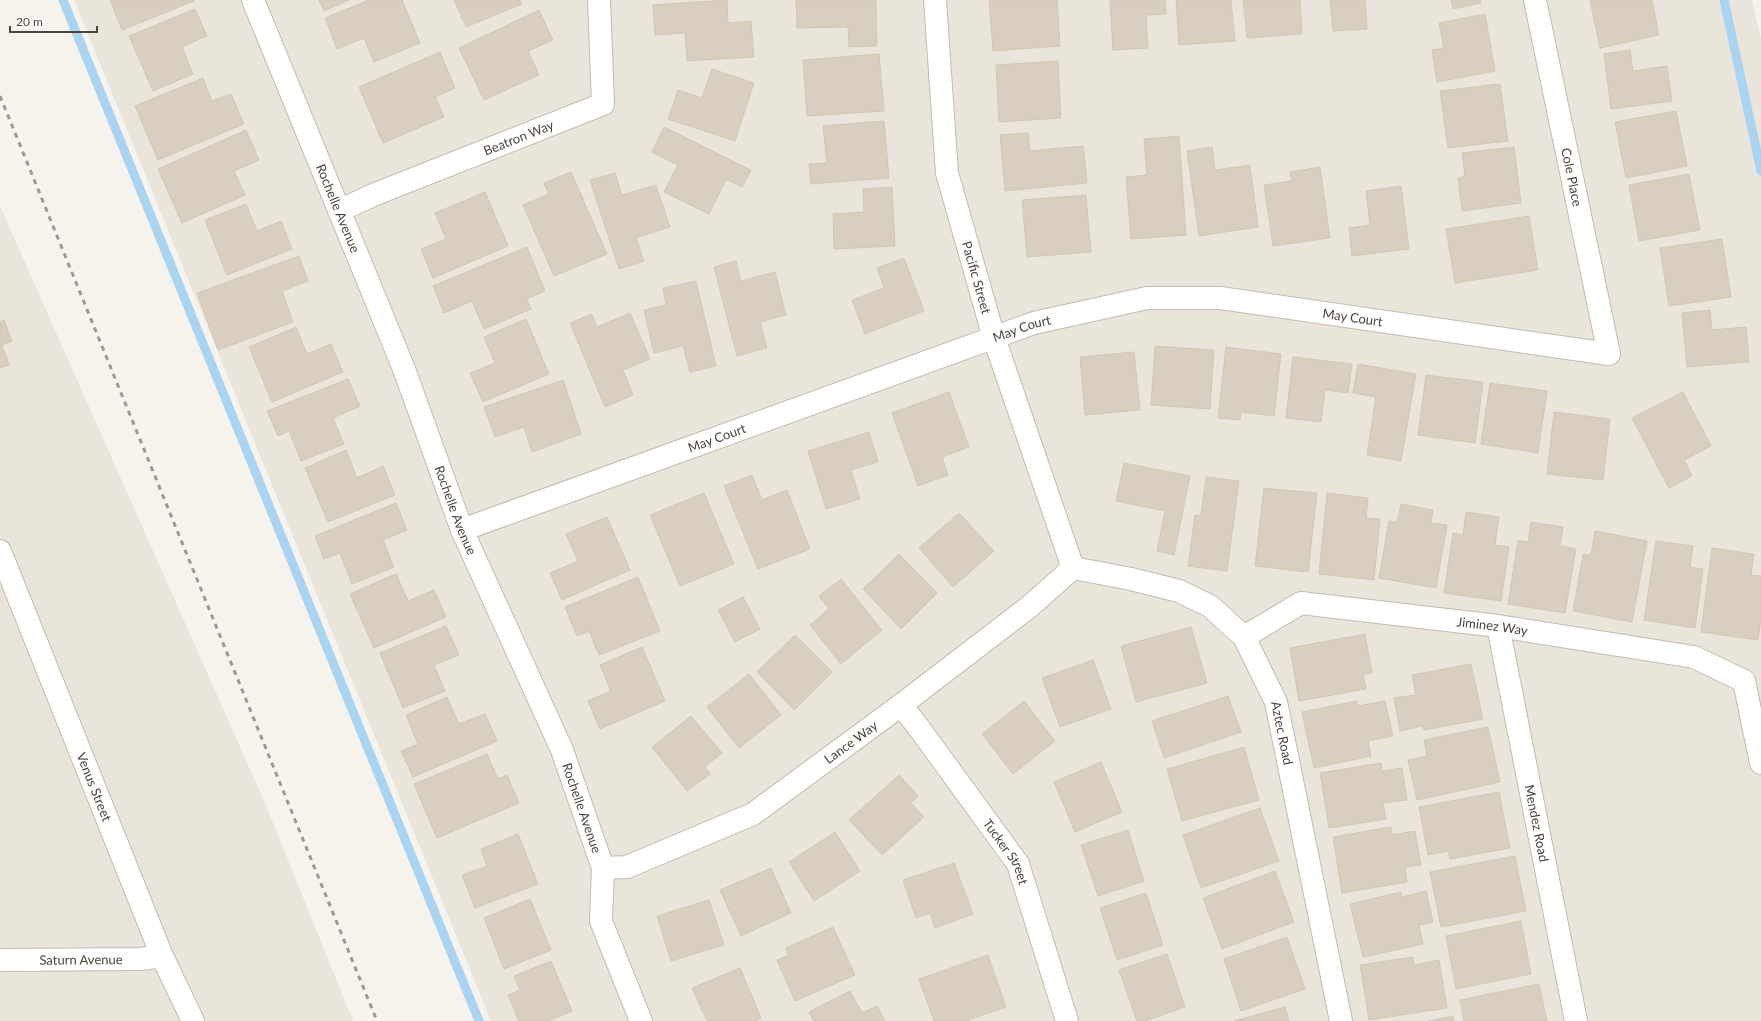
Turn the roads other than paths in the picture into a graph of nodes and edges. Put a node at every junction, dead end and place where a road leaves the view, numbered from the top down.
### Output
1 (253, 0) edge
2 (598, 0) edge
3 (935, 0) edge
4 (1535, 0) edge
5 (338, 211) junction
6 (994, 338) junction
7 (1609, 354) joint
8 (462, 530) junction
9 (0, 551) edge
10 (1073, 568) junction
11 (1498, 626) junction
12 (1244, 637) junction
13 (901, 706) junction
14 (1761, 763) edge
15 (603, 868) junction
16 (162, 956) junction
17 (0, 960) edge
18 (193, 1021) edge
19 (641, 1021) edge
20 (1067, 1021) edge
21 (1341, 1021) edge
22 (1576, 1021) edge

1 - 5 street, Rochelle Avenue
2 - 5 street, Beatron Way
3 - 6 street, Pacific Street
4 - 7 street, Cole Place
5 - 8 street, Rochelle Avenue
6 - 7 street, May Court
6 - 8 street, May Court
6 - 10 street, Pacific Street
8 - 15 street, Rochelle Avenue
9 - 16 street, Venus Street
10 - 12 street, Aztec Road
10 - 13 street, Lance Way
11 - 12 street, Jiminez Way
11 - 14 street, Jiminez Way
11 - 22 street, Mendez Road
12 - 21 street, Aztec Road
13 - 15 street, Lance Way
13 - 20 street, Tucker Street
15 - 19 street, Rochelle Avenue
16 - 17 street, Saturn Avenue
16 - 18 street, Venus Street

